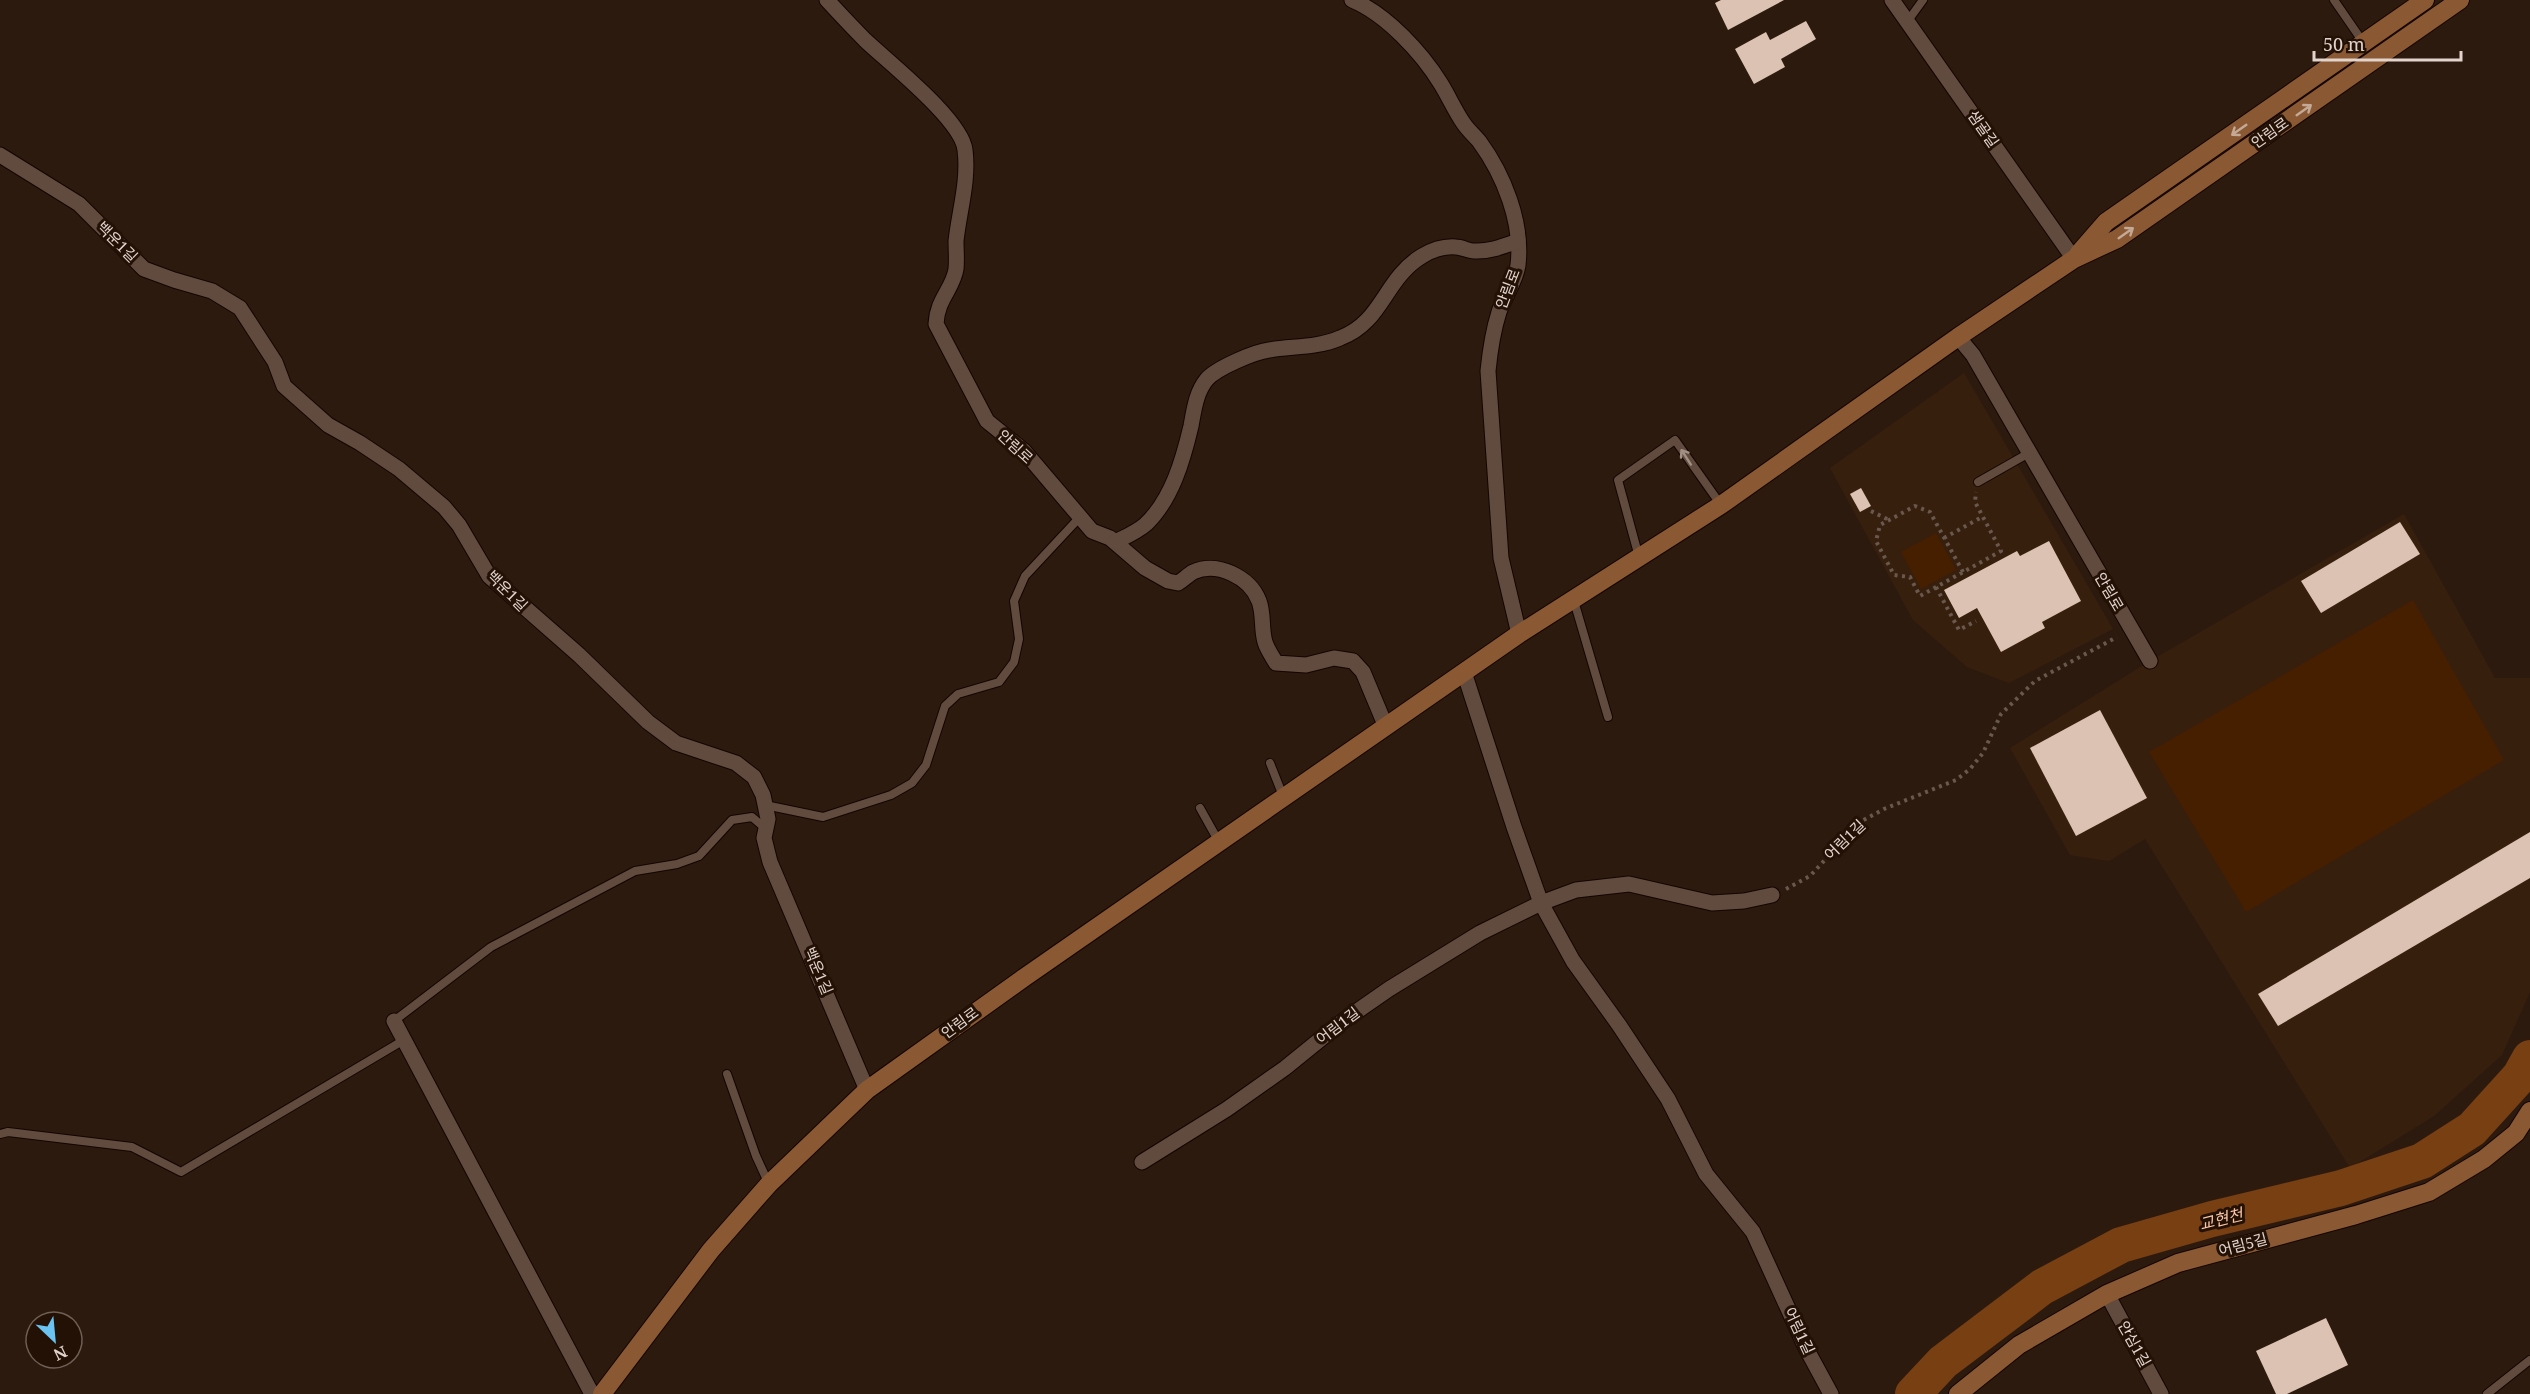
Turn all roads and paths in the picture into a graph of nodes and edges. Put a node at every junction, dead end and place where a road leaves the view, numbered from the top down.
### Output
1 (827, 0) edge
2 (1352, 0) edge
3 (1892, 0) edge
4 (1923, 0) edge
5 (2334, 0) edge
6 (2425, 0) edge
7 (2460, 0) edge
8 (1907, 22) junction
9 (2364, 44) junction
10 (0, 155) edge
11 (1518, 241) junction
12 (2074, 259) junction
13 (1958, 337) junction
14 (2029, 453) junction
15 (1978, 482) joint
16 (1721, 505) junction
17 (1871, 511) dead end
18 (1080, 517) junction
19 (1983, 517) junction
20 (1890, 520) junction
21 (1944, 538) junction
22 (1115, 542) junction
23 (1639, 559) junction
24 (1963, 572) junction
25 (1936, 587) junction
26 (1574, 601) junction
27 (1976, 621) dead end
28 (2131, 630) junction
29 (1519, 634) junction
30 (2150, 661) dead end
31 (1464, 672) junction
32 (1608, 717) dead end
33 (1386, 727) junction
34 (1270, 763) dead end
35 (1284, 798) junction
36 (765, 805) junction
37 (1200, 808) dead end
38 (766, 829) junction
39 (1219, 842) junction
40 (1772, 895) joint
41 (1541, 903) junction
42 (394, 1021) joint
43 (404, 1040) junction
44 (727, 1074) dead end
45 (867, 1090) junction
46 (2530, 1111) edge
47 (0, 1134) edge
48 (1142, 1162) dead end
49 (769, 1184) junction
50 (2107, 1294) junction
51 (2530, 1360) edge
52 (592, 1394) edge
53 (602, 1394) edge
54 (1831, 1394) edge
55 (1958, 1394) edge
56 (2162, 1394) edge
57 (2487, 1394) edge

1 - 18 street, 안림로
2 - 11 street, 안림로
3 - 8 street, 샘골길
4 - 8 lane
5 - 9 lane
6 - 9 street, 안림로
12 -> 7 street, 안림로
8 - 12 street, 샘골길
9 -> 12 street, 안림로
10 - 36 street, 백운1길
11 - 22 street
11 - 29 street, 안림로
12 - 13 street, 안림로
13 - 14 street, 안림로
13 - 16 street, 안림로
14 - 15 lane
14 - 28 street, 안림로
15 - 19 path
16 - 23 street, 안림로
16 -> 23 lane
17 - 20 path
18 - 22 street, 안림로
18 - 36 lane
19 - 21 path
19 - 24 path
20 - 21 path
20 - 25 path
21 - 24 path
22 - 33 street, 안림로
23 - 26 street, 안림로
24 - 25 path
25 - 27 path
26 - 29 street, 안림로
26 - 32 lane
28 - 30 street, 안림로
28 - 40 path, 어림1길
29 - 31 street, 안림로
31 - 33 street, 안림로
31 - 41 street, 어림1길
33 - 35 street, 안림로
34 - 35 lane
35 - 39 street, 안림로
36 - 38 street, 백운1길
37 - 39 lane
38 - 42 lane
38 - 45 street, 백운1길
39 - 45 street, 안림로
40 - 41 street, 어림1길
41 - 48 street, 어림1길
41 - 54 street, 어림1길
42 - 43 street
43 - 47 lane
43 - 52 street
44 - 49 lane
45 - 49 street, 안림로
46 - 50 street, 어림5길
49 - 53 street, 안림로
50 - 55 street, 어림5길
50 - 56 street, 안심1길
51 - 57 lane

